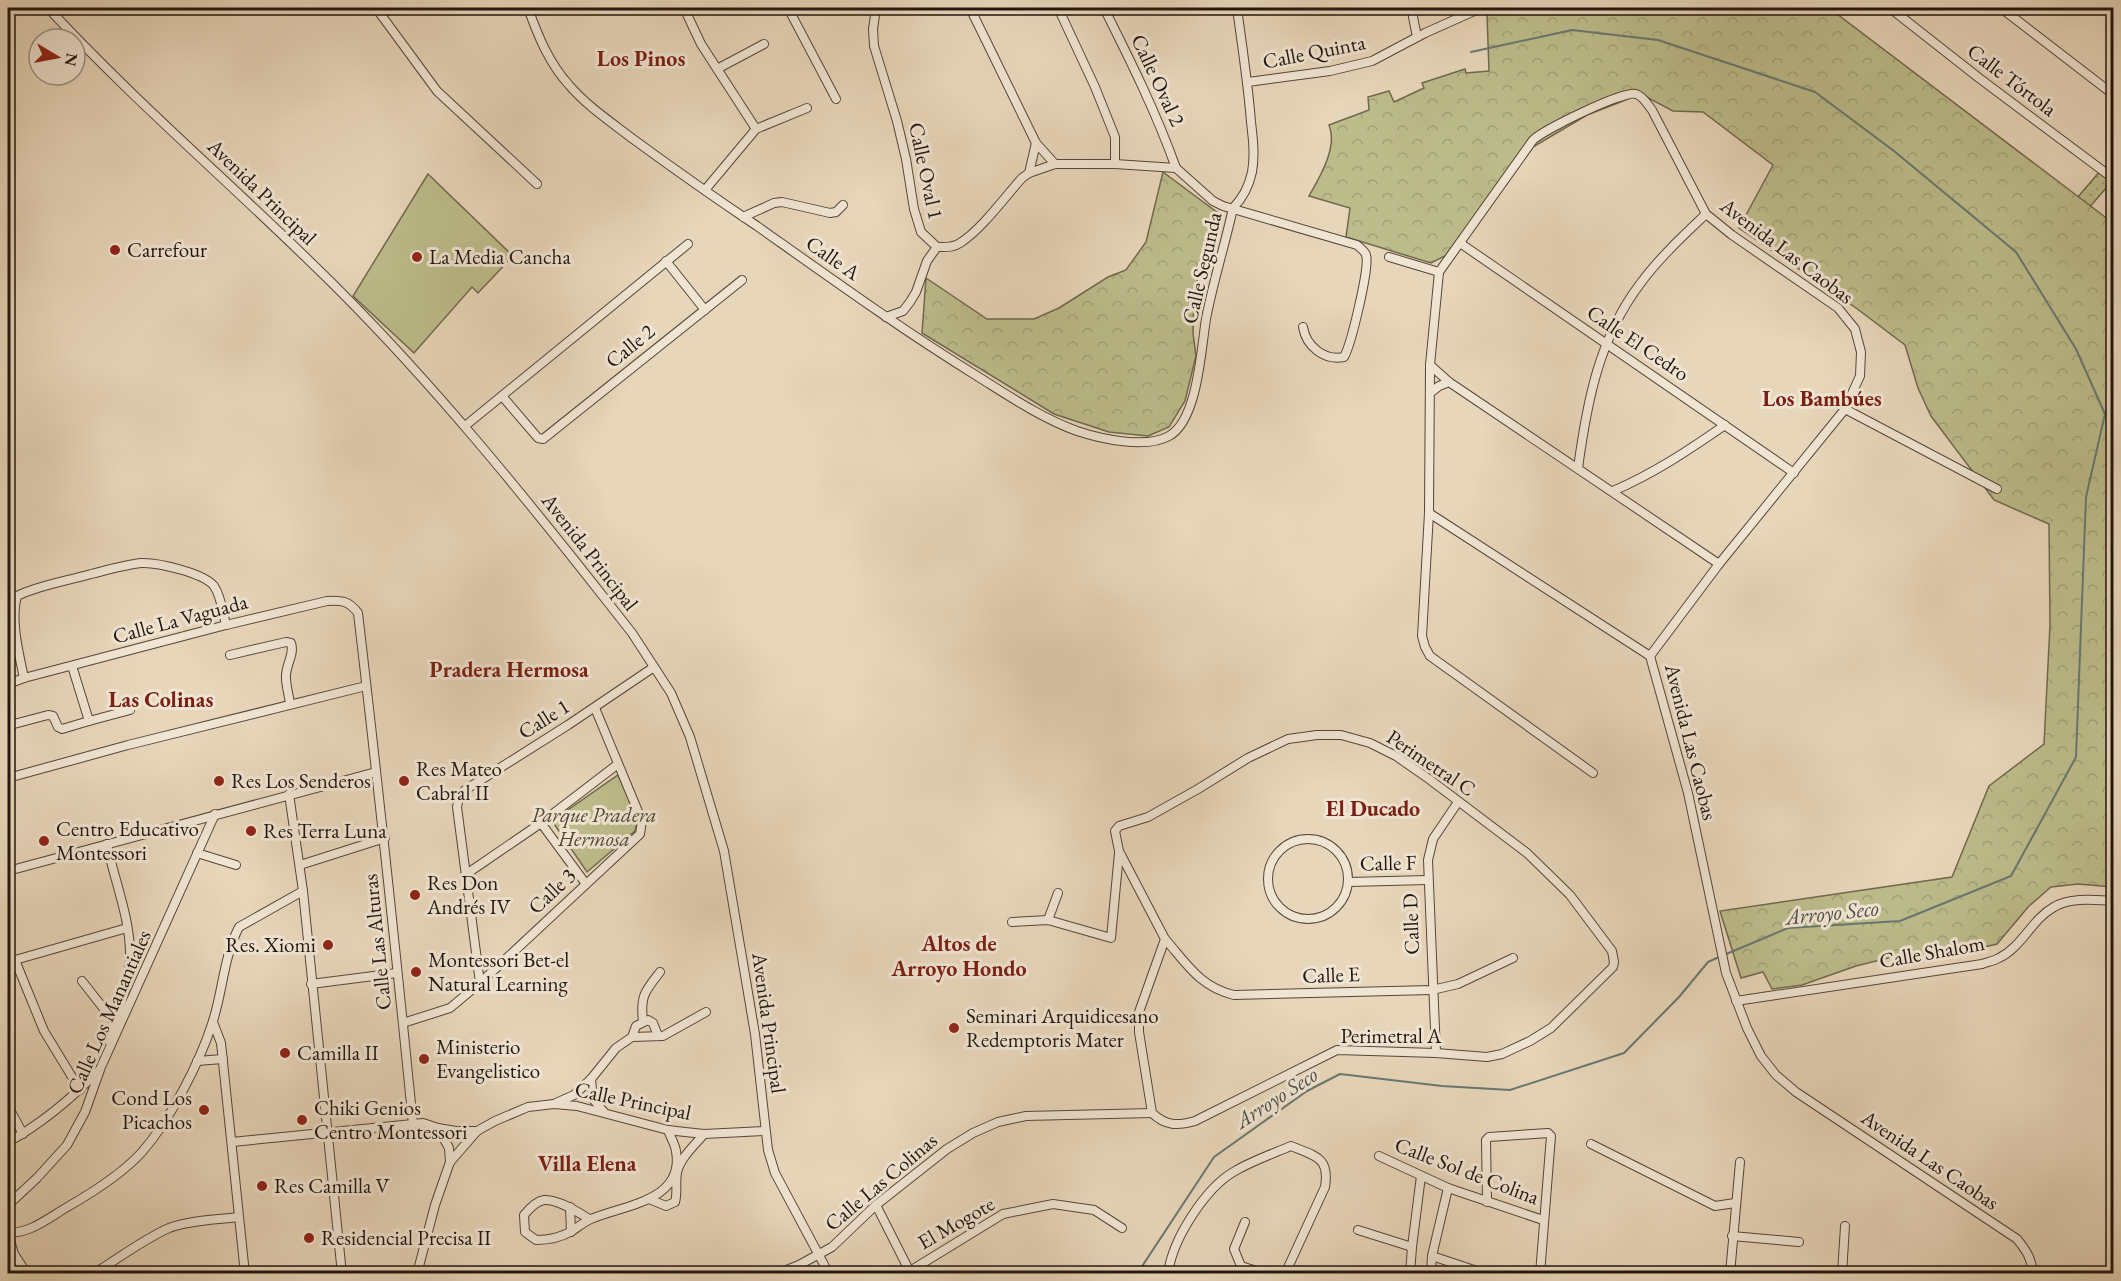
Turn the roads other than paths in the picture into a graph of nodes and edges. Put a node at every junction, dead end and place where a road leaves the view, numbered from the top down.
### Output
1 (48, 8) edge
2 (376, 8) edge
3 (528, 8) edge
4 (684, 8) edge
5 (788, 8) edge
6 (876, 8) edge
7 (970, 8) edge
8 (1104, 8) edge
9 (1237, 8) edge
10 (1414, 8) edge
11 (1481, 8) edge
12 (1890, 8) edge
13 (2001, 8) edge
14 (1060, 12) dead end
15 (1417, 37) junction
16 (765, 44) dead end
17 (717, 69) junction
18 (1248, 82) junction
19 (2114, 95) edge
20 (836, 99) dead end
21 (807, 108) dead end
22 (756, 129) junction
23 (1036, 143) junction
24 (1054, 164) junction
25 (1115, 164) junction
26 (1176, 168) junction
27 (1029, 172) junction
28 (2114, 179) edge
29 (537, 184) dead end
30 (705, 190) junction
31 (843, 205) dead end
32 (1233, 208) junction
33 (1706, 214) junction
34 (743, 217) junction
35 (1460, 243) junction
36 (688, 244) dead end
37 (937, 247) junction
38 (1389, 257) dead end
39 (666, 261) junction
40 (1439, 272) junction
41 (742, 280) dead end
42 (705, 310) junction
43 (886, 316) junction
44 (1303, 327) dead end
45 (1606, 343) junction
46 (1430, 365) junction
47 (1449, 382) junction
48 (1430, 393) junction
49 (502, 396) junction
50 (1845, 409) junction
51 (1725, 425) junction
52 (465, 426) junction
53 (1177, 430) joint
54 (1578, 468) junction
55 (1794, 472) junction
56 (1997, 489) dead end
57 (1613, 491) junction
58 (1429, 513) junction
59 (1719, 564) junction
60 (358, 613) joint
61 (226, 625) junction
62 (230, 655) dead end
63 (1650, 656) junction
64 (72, 666) junction
65 (654, 667) junction
66 (24, 678) junction
67 (8, 684) edge
68 (366, 686) junction
69 (290, 704) junction
70 (595, 708) junction
71 (130, 710) dead end
72 (89, 722) junction
73 (8, 729) edge
74 (8, 762) edge
75 (618, 764) junction
76 (376, 772) junction
77 (1593, 773) dead end
78 (10, 778) edge
79 (289, 794) junction
80 (1458, 802) junction
81 (215, 814) junction
82 (541, 823) junction
83 (385, 838) junction
84 (107, 844) junction
85 (1119, 851) junction
86 (197, 853) junction
87 (236, 865) dead end
88 (300, 865) junction
89 (8, 871) edge
90 (465, 875) junction
91 (1428, 880) junction
92 (1348, 882) junction
93 (586, 884) junction
94 (303, 891) junction
95 (1058, 893) dead end
96 (2114, 901) edge
97 (1048, 920) junction
98 (1012, 922) dead end
99 (127, 928) junction
100 (1165, 939) junction
101 (1513, 958) dead end
102 (11, 961) edge
103 (1614, 962) joint
104 (660, 972) dead end
105 (398, 974) junction
106 (82, 981) dead end
107 (480, 983) junction
108 (311, 984) junction
109 (1432, 990) junction
110 (1736, 1000) junction
111 (706, 1012) dead end
112 (643, 1021) junction
113 (213, 1022) junction
114 (115, 1023) junction
115 (403, 1023) junction
116 (658, 1036) junction
117 (632, 1037) junction
118 (1436, 1053) junction
119 (223, 1059) junction
120 (198, 1061) junction
121 (102, 1068) junction
122 (591, 1079) junction
123 (80, 1090) junction
124 (554, 1104) junction
125 (8, 1106) edge
126 (605, 1113) junction
127 (1152, 1113) junction
128 (413, 1124) junction
129 (438, 1128) junction
130 (668, 1130) junction
131 (477, 1131) junction
132 (765, 1131) junction
133 (23, 1134) junction
134 (327, 1134) junction
135 (704, 1134) junction
136 (8, 1142) edge
137 (232, 1142) junction
138 (1591, 1144) dead end
139 (1378, 1156) dead end
140 (450, 1162) junction
141 (1740, 1162) dead end
142 (677, 1170) junction
143 (1421, 1176) junction
144 (1448, 1188) junction
145 (649, 1199) junction
146 (1487, 1202) junction
147 (1735, 1203) junction
148 (8, 1205) edge
149 (876, 1205) junction
150 (570, 1207) junction
151 (238, 1217) junction
152 (589, 1220) junction
153 (1543, 1220) junction
154 (1245, 1222) dead end
155 (1845, 1226) dead end
156 (1122, 1228) dead end
157 (1358, 1230) dead end
158 (8, 1232) edge
159 (571, 1232) junction
160 (1732, 1236) junction
161 (1799, 1242) dead end
162 (1412, 1247) junction
163 (819, 1255) junction
164 (1432, 1256) junction
165 (911, 1272) edge
166 (27, 1274) edge
167 (93, 1274) edge
168 (245, 1274) edge
169 (342, 1274) edge
170 (417, 1274) edge
171 (777, 1274) edge
172 (829, 1274) edge
173 (1168, 1274) edge
174 (1266, 1274) edge
175 (1286, 1274) edge
176 (1410, 1274) edge
177 (1431, 1274) edge
178 (1486, 1274) edge
179 (1540, 1274) edge
180 (1730, 1274) edge
181 (1842, 1274) edge
182 (2034, 1274) edge

1 - 52 street, Avenida Principal
2 - 29 street
3 - 30 street, Calle A
4 - 17 street
5 - 20 street
6 - 37 street, Calle Oval 1
7 - 23 street
8 - 26 street, Calle Oval 2
9 - 18 street, Calle Segunda
10 - 15 street
11 - 15 street, Calle Quinta
12 - 28 street, Calle Tórtola
13 - 19 street
14 - 25 street
15 - 18 street, Calle Quinta
16 - 17 street
17 - 22 street
18 - 32 street, Calle Segunda
21 - 22 street
22 - 30 street
23 - 24 street
23 - 27 street
24 - 25 street
24 - 27 street
25 - 26 street
26 - 32 street
27 - 37 street
30 - 34 street, Calle A
31 - 34 street
32 - 44 street
32 - 53 street, Calle Segunda
33 - 35 street, Avenida Las Caobas
33 - 45 street
33 - 50 street, Avenida Las Caobas
34 - 43 street, Calle A
35 - 40 street, Avenida Las Caobas
35 - 45 street, Calle El Cedro
36 - 39 street
37 - 43 street, Calle Oval 1
38 - 40 street
39 - 42 street
39 - 49 street
40 - 46 street
41 - 42 street, Calle 2
42 - 49 street, Calle 2
43 - 53 street, Calle A
45 - 51 street, Calle El Cedro
45 - 54 street
46 - 47 street
46 - 48 street
47 - 48 street
47 - 54 street
48 - 58 street
49 - 52 street
50 - 55 street, Avenida Las Caobas
50 - 56 street
51 - 55 street, Calle El Cedro
51 - 57 street
52 - 65 street, Avenida Principal
54 - 57 street
55 - 59 street, Avenida Las Caobas
57 - 59 street
58 - 63 street
58 - 77 street
59 - 63 street, Avenida Las Caobas
60 - 61 street, Calle La Vaguada
60 - 68 street, Calle Las Alturas
61 - 64 street, Calle La Vaguada
61 - 66 street
62 - 69 street
63 - 110 street, Avenida Las Caobas
64 - 66 street, Calle La Vaguada
64 - 72 street
65 - 70 street, Calle 1
65 - 132 street, Avenida Principal
66 - 67 street, Calle La Vaguada
68 - 69 street
68 - 76 street, Calle Las Alturas
69 - 78 street
70 - 75 street, Calle 3
70 - 90 street, Calle 1
71 - 72 street
72 - 73 street
74 - 78 street
75 - 82 street
75 - 93 street, Calle 3
76 - 79 street
76 - 83 street, Calle Las Alturas
79 - 81 street
79 - 88 street
80 - 85 street, Perimetral C
80 - 91 street, Calle D
80 - 103 street, Perimetral C
81 - 84 street
81 - 86 street, Calle Los Manantiales
82 - 90 street
82 - 93 street
83 - 88 street
83 - 105 street, Calle Las Alturas
84 - 89 street
84 - 99 street
85 - 97 street
85 - 100 street, Calle E
86 - 87 street
86 - 121 street, Calle Los Manantiales
88 - 94 street
90 - 107 street, Calle 1
91 - 92 street, Calle F
91 - 109 street, Calle D
92 - 92 street, Calle F
93 - 107 street, Calle 3
94 - 108 street
94 - 113 street
95 - 97 street
96 - 110 street, Calle Shalom
97 - 98 street
99 - 102 street
99 - 114 street
100 - 109 street, Calle E
100 - 127 street
101 - 109 street, Calle E
102 - 123 street
103 - 118 street, Perimetral A
104 - 112 street
105 - 108 street
105 - 115 street, Calle Las Alturas
106 - 114 street
107 - 115 street, Calle 3
108 - 134 street
109 - 118 street, Calle D
110 - 182 street, Avenida Las Caobas
111 - 116 street
112 - 116 street
112 - 117 street
113 - 119 street
113 - 120 street
114 - 121 street
115 - 128 street, Calle Las Alturas
116 - 117 street
117 - 122 street
118 - 127 street, Perimetral A
119 - 120 street
119 - 137 street
120 - 158 street
121 - 123 street
121 - 148 street, Calle Los Manantiales
122 - 124 street
122 - 126 street
123 - 133 street
124 - 126 street, Calle Principal
124 - 131 street, Calle Principal
125 - 133 street
126 - 130 street, Calle Principal
127 - 149 street, Calle Las Colinas
128 - 129 street
128 - 134 street
129 - 131 street
129 - 140 street
130 - 135 street, Calle Principal
130 - 142 street
131 - 140 street, Calle Principal
132 - 135 street, Calle Principal
132 - 163 street, Avenida Principal
133 - 136 street
134 - 137 street
134 - 169 street
135 - 142 street
137 - 151 street
138 - 147 street
139 - 143 street, Calle Sol de Colina
140 - 170 street, Calle Principal
141 - 147 street
142 - 145 street
142 - 145 street
143 - 144 street, Calle Sol de Colina
143 - 162 street
144 - 146 street, Calle Sol de Colina
144 - 164 street
145 - 152 street
146 - 153 street, Calle Sol de Colina
146 - 153 street
147 - 160 street
149 - 163 street, Calle Las Colinas
149 - 165 street
150 - 152 street
150 - 159 street
150 - 159 street
151 - 167 street
151 - 168 street
152 - 159 street
153 - 179 street
154 - 174 street
155 - 181 street
156 - 165 street, El Mogote
157 - 162 street
158 - 166 street
160 - 161 street
160 - 180 street
162 - 176 street
163 - 171 street, Calle Las Colinas
163 - 172 street, Avenida Principal
164 - 177 street
164 - 178 street
173 - 175 street

